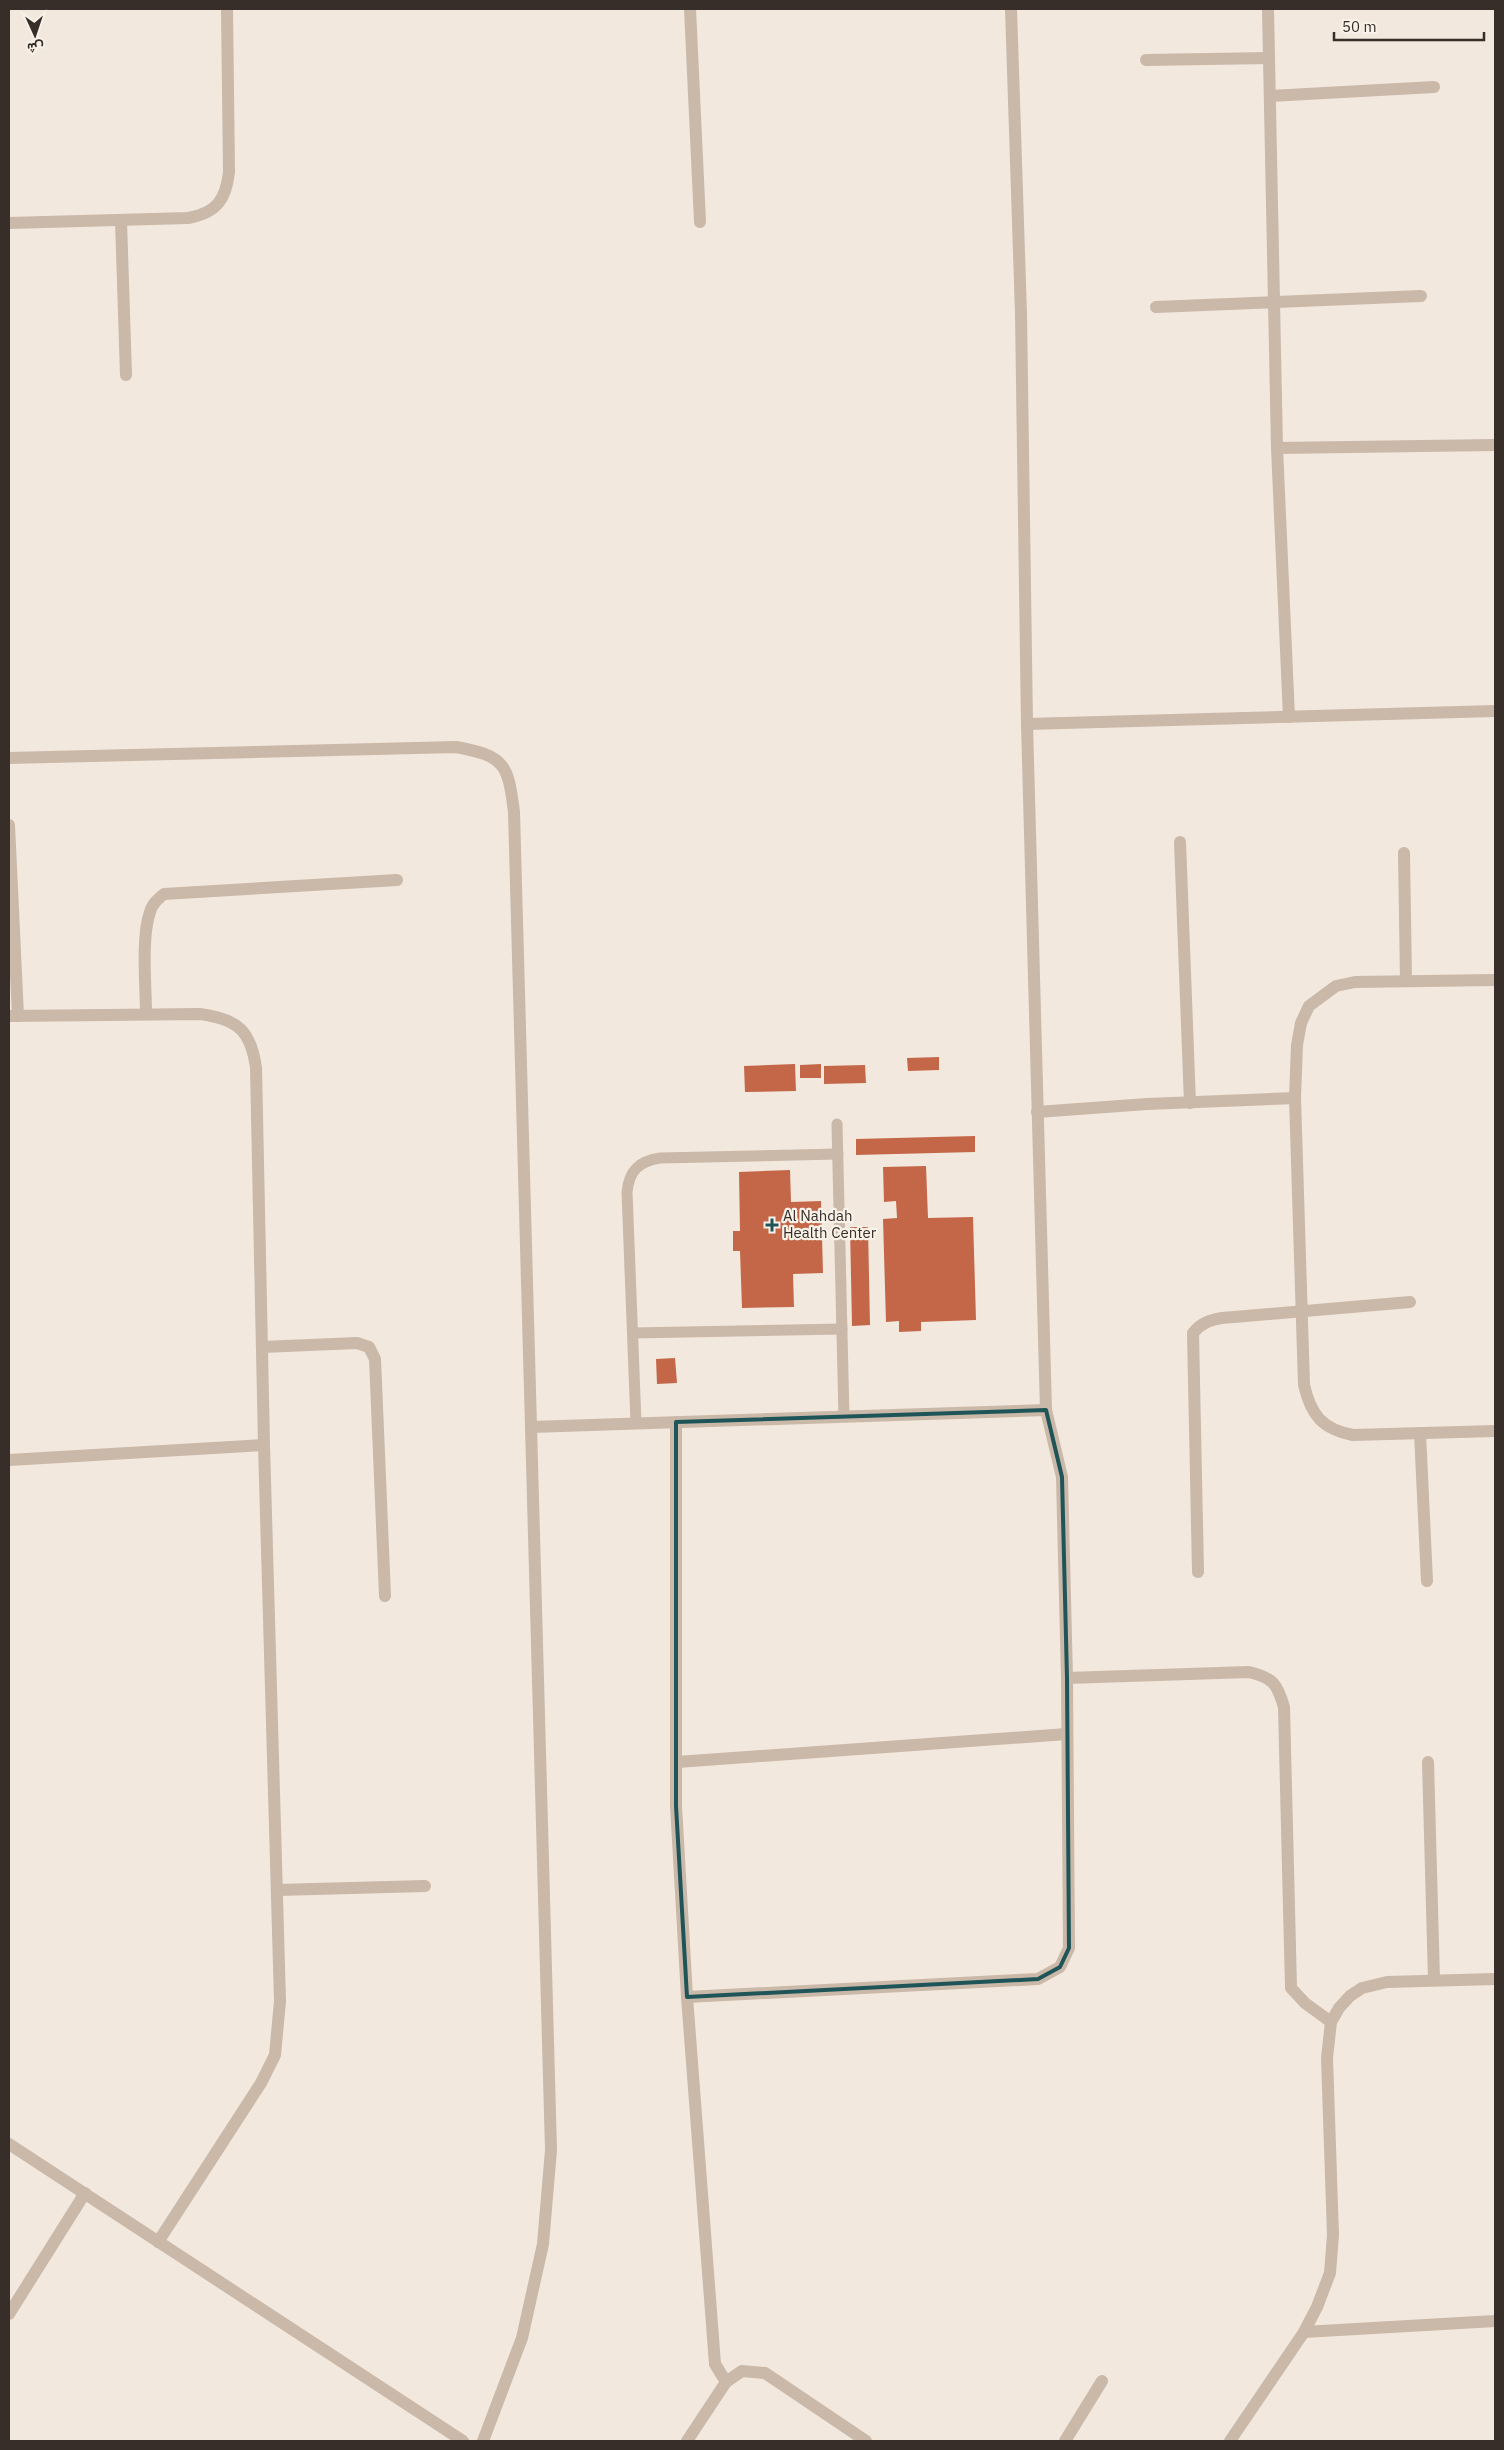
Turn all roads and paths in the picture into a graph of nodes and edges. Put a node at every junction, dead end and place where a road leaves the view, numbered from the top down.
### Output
1 (227, 9) edge
2 (690, 9) edge
3 (1011, 9) edge
4 (1268, 9) edge
5 (1269, 58) junction
6 (1146, 60) dead end
7 (1434, 87) dead end
8 (1270, 96) junction
9 (121, 221) junction
10 (700, 222) dead end
11 (9, 223) edge
12 (1421, 296) dead end
13 (1273, 302) junction
14 (1156, 307) dead end
15 (126, 375) dead end
16 (1495, 445) edge
17 (1277, 448) junction
18 (1495, 711) edge
19 (1289, 717) junction
20 (1027, 724) junction
21 (9, 758) edge
22 (9, 826) edge
23 (1180, 842) dead end
24 (1404, 853) dead end
25 (396, 880) dead end
26 (1495, 980) edge
27 (1406, 981) junction
28 (146, 1014) junction
29 (13, 1016) edge
30 (1295, 1098) junction
31 (1190, 1103) junction
32 (1038, 1112) junction
33 (837, 1124) dead end
34 (838, 1154) junction
35 (1410, 1302) dead end
36 (1301, 1311) junction
37 (842, 1329) junction
38 (632, 1333) junction
39 (262, 1347) junction
40 (1046, 1410) junction
41 (844, 1417) junction
42 (676, 1422) junction
43 (636, 1423) junction
44 (531, 1427) junction
45 (1495, 1431) edge
46 (1420, 1432) junction
47 (264, 1445) junction
48 (9, 1460) edge
49 (1198, 1572) dead end
50 (1427, 1581) dead end
51 (384, 1596) dead end
52 (1067, 1678) junction
53 (1067, 1734) junction
54 (677, 1762) junction
55 (1428, 1762) dead end
56 (425, 1886) dead end
57 (277, 1890) junction
58 (1495, 1979) edge
59 (1434, 1980) junction
60 (687, 1997) junction
61 (1331, 2022) junction
62 (9, 2144) edge
63 (85, 2194) junction
64 (158, 2242) junction
65 (9, 2314) edge
66 (1495, 2321) edge
67 (1304, 2332) junction
68 (1102, 2381) dead end
69 (726, 2382) junction
70 (463, 2441) edge
71 (483, 2441) edge
72 (687, 2441) edge
73 (866, 2441) edge
74 (1065, 2441) edge
75 (1230, 2441) edge

1 - 9 street
2 - 10 street
3 - 20 street
4 - 5 street
5 - 6 street
5 - 8 street
7 - 8 street
8 - 13 street
9 - 11 street
9 - 15 street
12 - 13 street
13 - 14 street
13 - 17 street
16 - 17 street
17 - 19 street
18 - 19 street
19 - 20 street
20 - 32 street
21 - 44 street
22 - 29 street
23 - 31 street
24 - 27 street
25 - 28 street
26 - 27 street
27 - 30 street
28 - 29 street
28 - 39 street
30 - 31 street
30 - 36 street
31 - 32 street
32 - 40 street
33 - 34 lane
34 - 37 lane
34 - 38 lane
35 - 36 street
36 - 46 street
36 - 49 street
37 - 38 lane
37 - 41 lane
38 - 43 lane
39 - 47 street
39 - 51 street
40 - 41 street
40 - 52 street
41 - 42 street
42 - 43 street
42 - 54 street
43 - 44 street
44 - 71 street
45 - 46 street
46 - 50 street
47 - 48 street
47 - 57 street
52 - 53 street
52 - 61 street
53 - 54 street
53 - 60 street
54 - 60 street
55 - 59 street
56 - 57 street
57 - 64 street
58 - 59 street
59 - 61 street
60 - 69 street
61 - 67 street
62 - 63 street
63 - 64 street
63 - 65 street
64 - 70 street
66 - 67 street
67 - 75 street
68 - 74 street
69 - 72 street
69 - 73 street

